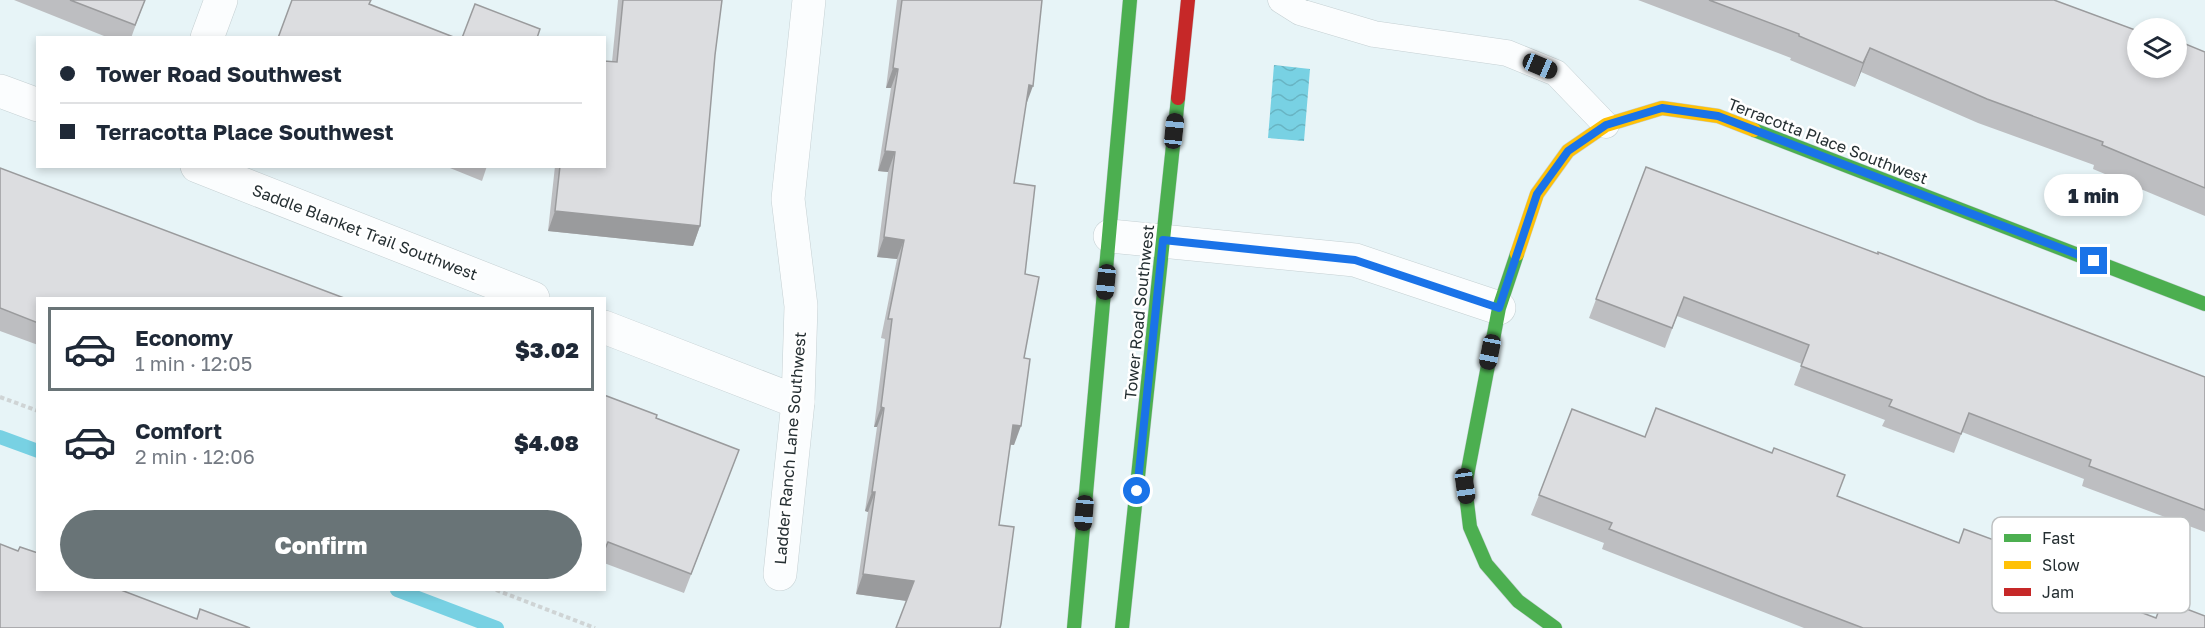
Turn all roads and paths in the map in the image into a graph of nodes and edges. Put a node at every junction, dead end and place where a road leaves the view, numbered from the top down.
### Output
1 (221, 0) edge
2 (809, 0) edge
3 (1130, 0) edge
4 (1188, 0) edge
5 (1281, 0) edge
6 (208, 36) edge
7 (0, 91) edge
8 (36, 104) edge
9 (1606, 125) junction
10 (202, 168) edge
11 (1110, 236) junction
12 (1163, 240) junction
13 (530, 297) edge
14 (2205, 304) edge
15 (1499, 308) junction
16 (606, 328) edge
17 (0, 397) edge
18 (798, 402) junction
19 (36, 410) edge
20 (780, 574) dead end
21 (499, 591) edge
22 (595, 628) edge
23 (1074, 628) edge
24 (1122, 628) edge
25 (1555, 628) edge

1 - 6 street
2 - 18 street, Ladder Ranch Lane Southwest
3 - 11 street
4 - 12 street, Tower Road Southwest
5 - 9 lane
7 - 8 street
9 - 14 street, Terracotta Place Southwest
9 - 15 street, Terracotta Place Southwest
10 - 13 street, Saddle Blanket Trail Southwest
11 - 12 street
11 - 23 street
12 - 15 street
12 - 24 street, Tower Road Southwest
15 - 25 street, Terracotta Place Southwest
16 - 18 street
17 - 19 path
18 - 20 street, Ladder Ranch Lane Southwest
21 - 22 path

